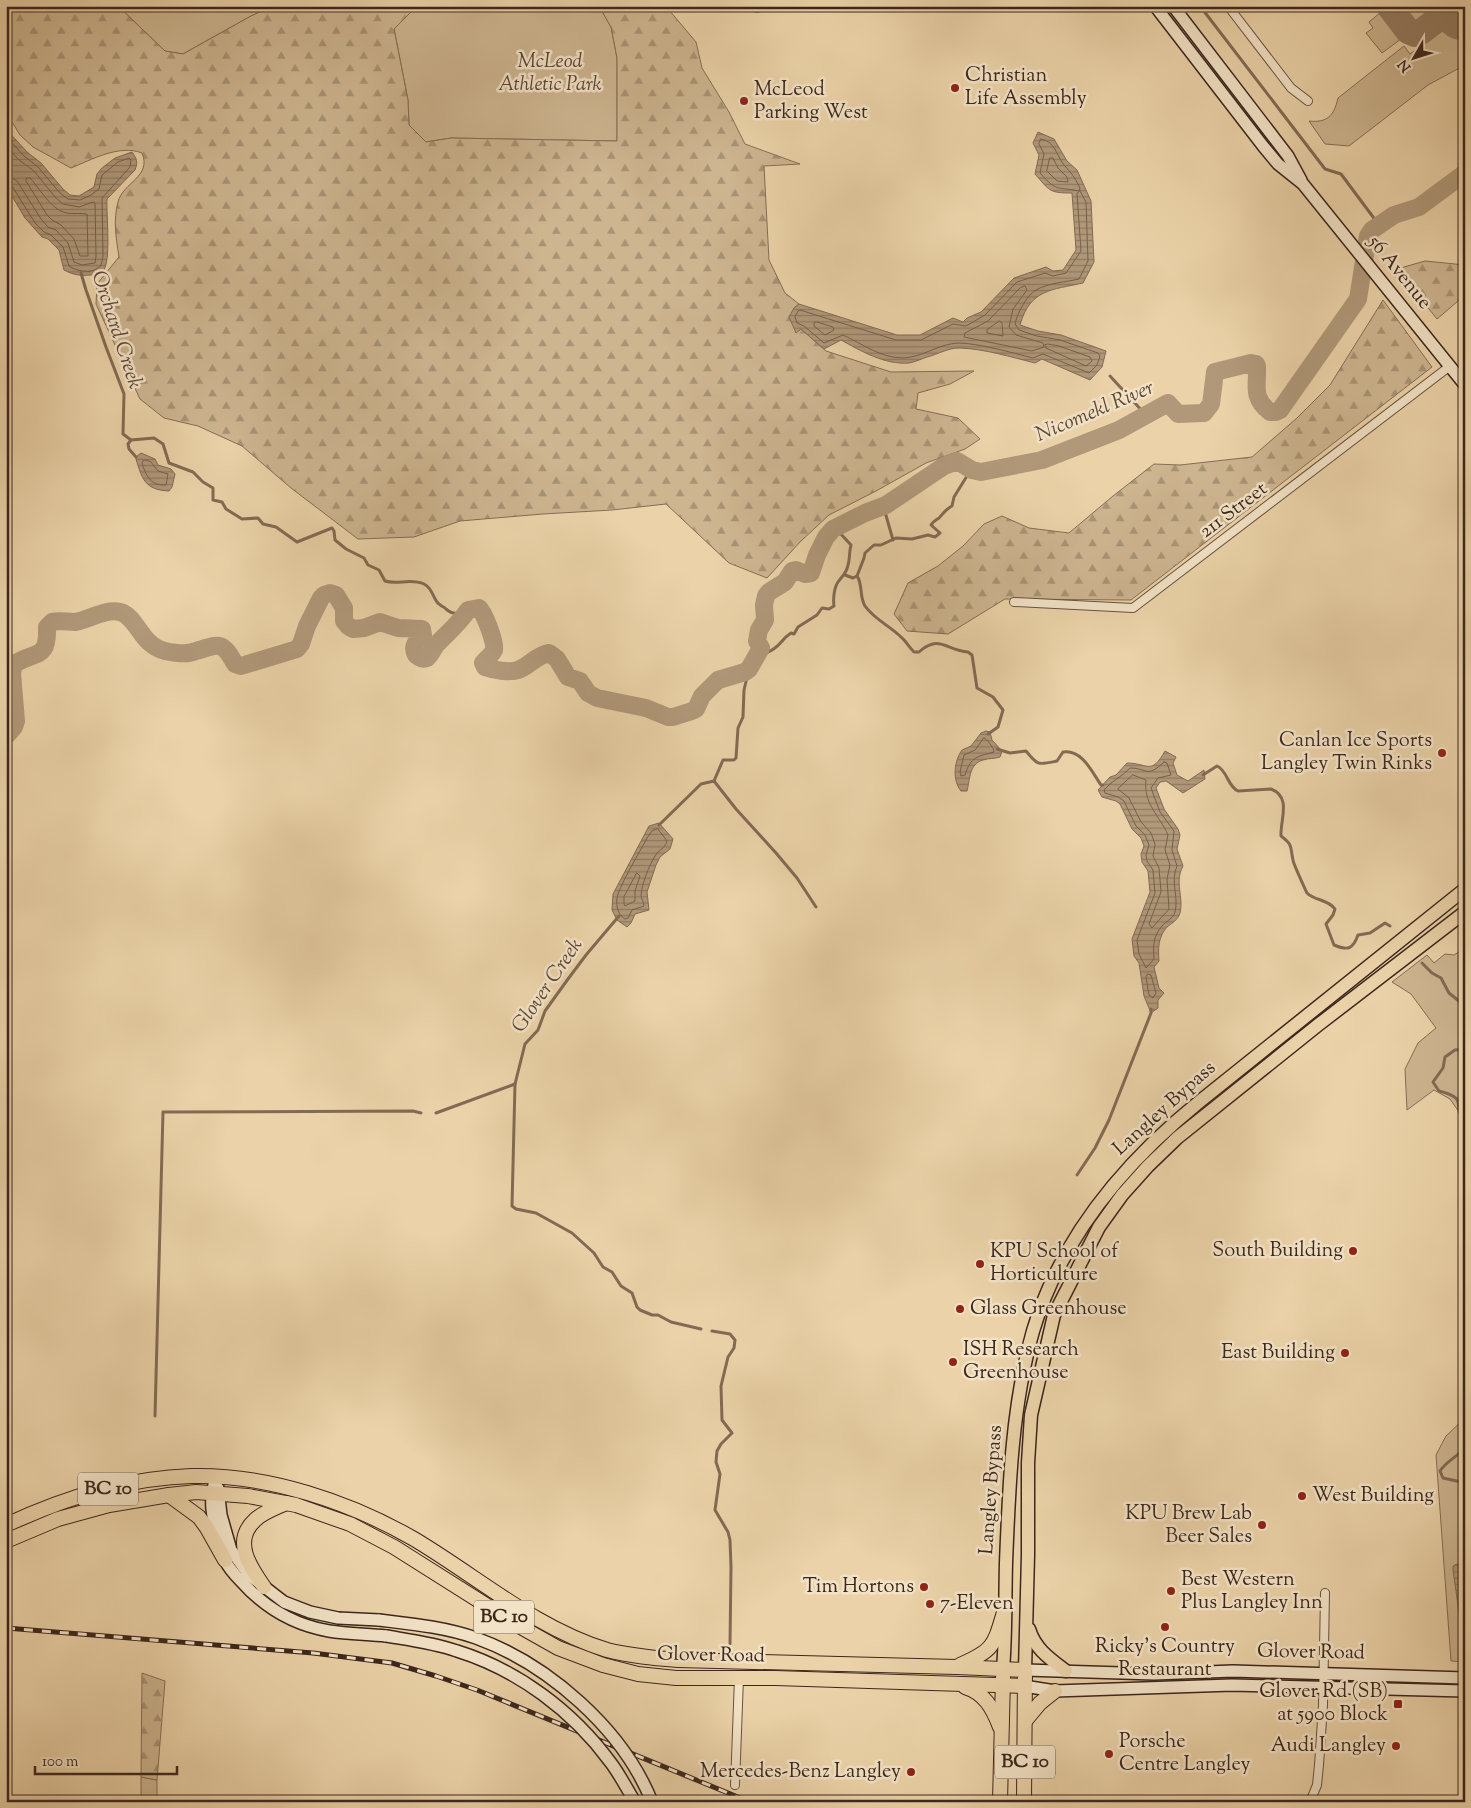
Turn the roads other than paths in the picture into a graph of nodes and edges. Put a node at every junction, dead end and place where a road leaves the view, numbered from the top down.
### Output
1 (763, 6) edge
2 (1154, 6) edge
3 (1173, 6) edge
4 (1228, 6) edge
5 (751, 7) edge
6 (1210, 55) junction
7 (1194, 57) junction
8 (1308, 101) dead end
9 (1303, 184) junction
10 (1450, 366) junction
11 (1465, 385) edge
12 (1014, 602) dead end
13 (1465, 889) edge
14 (1465, 912) edge
15 (216, 1478) junction
16 (215, 1492) junction
17 (168, 1495) junction
18 (286, 1503) junction
19 (6, 1525) edge
20 (6, 1541) edge
21 (225, 1560) junction
22 (264, 1587) junction
23 (1325, 1593) dead end
24 (1005, 1610) junction
25 (1027, 1624) junction
26 (957, 1667) junction
27 (1003, 1669) junction
28 (1025, 1670) junction
29 (1066, 1671) junction
30 (1323, 1674) junction
31 (739, 1678) junction
32 (1465, 1678) edge
33 (954, 1684) junction
34 (1003, 1685) junction
35 (1024, 1686) junction
36 (1323, 1687) junction
37 (1055, 1691) junction
38 (1465, 1691) edge
39 (1025, 1721) junction
40 (1002, 1733) junction
41 (734, 1785) dead end
42 (1027, 1799) edge
43 (635, 1802) edge
44 (652, 1802) edge
45 (1000, 1802) edge
46 (1310, 1802) edge

1 - 5 street
2 - 7 main road, 56 Avenue
3 - 6 main road, 56 Avenue
4 - 8 street
6 - 7 main road
6 - 9 main road, 56 Avenue
7 - 9 main road, 56 Avenue
9 - 10 main road, 56 Avenue
10 - 11 main road, 56 Avenue
10 - 12 street, 211 Street
13 - 24 main road, Langley Bypass
14 - 25 main road, Langley Bypass
15 - 16 main road
15 - 19 highway, Glover Road / BC 10
15 - 26 highway, Glover Road / BC 10
16 - 17 highway, Glover Road / BC 10
16 - 18 highway, Glover Road / BC 10
16 - 21 main road
16 - 22 main road
17 - 20 highway, Glover Road / BC 10
17 - 21 highway
18 - 22 highway
18 - 31 highway, Glover Road / BC 10
21 - 43 main road, bridge
22 - 44 main road, bridge
23 - 30 street
24 - 26 highway
24 - 27 main road, Langley Bypass
25 - 28 main road, Langley Bypass
25 - 29 main road
26 - 27 highway, Glover Road / BC 10
27 - 28 highway, Glover Road / BC 10
27 - 34 highway, Langley Bypass / BC 10
28 - 29 main road, Glover Road
28 - 35 highway, Langley Bypass / BC 10
29 - 30 main road, Glover Road
30 - 32 main road, Glover Road
30 - 36 street
31 - 33 highway, Glover Road / BC 10
31 - 41 street
33 - 34 highway, Glover Road / BC 10
33 - 40 highway
34 - 35 highway, Glover Road
34 - 40 highway, Langley Bypass / BC 10
35 - 37 main road, Glover Road
35 - 39 highway, Langley Bypass / BC 10
36 - 37 main road, Glover Road
36 - 38 main road, Glover Road
36 - 46 street
37 - 39 highway
39 - 42 highway, Langley Bypass / BC 10
40 - 45 highway, Langley Bypass / BC 10

